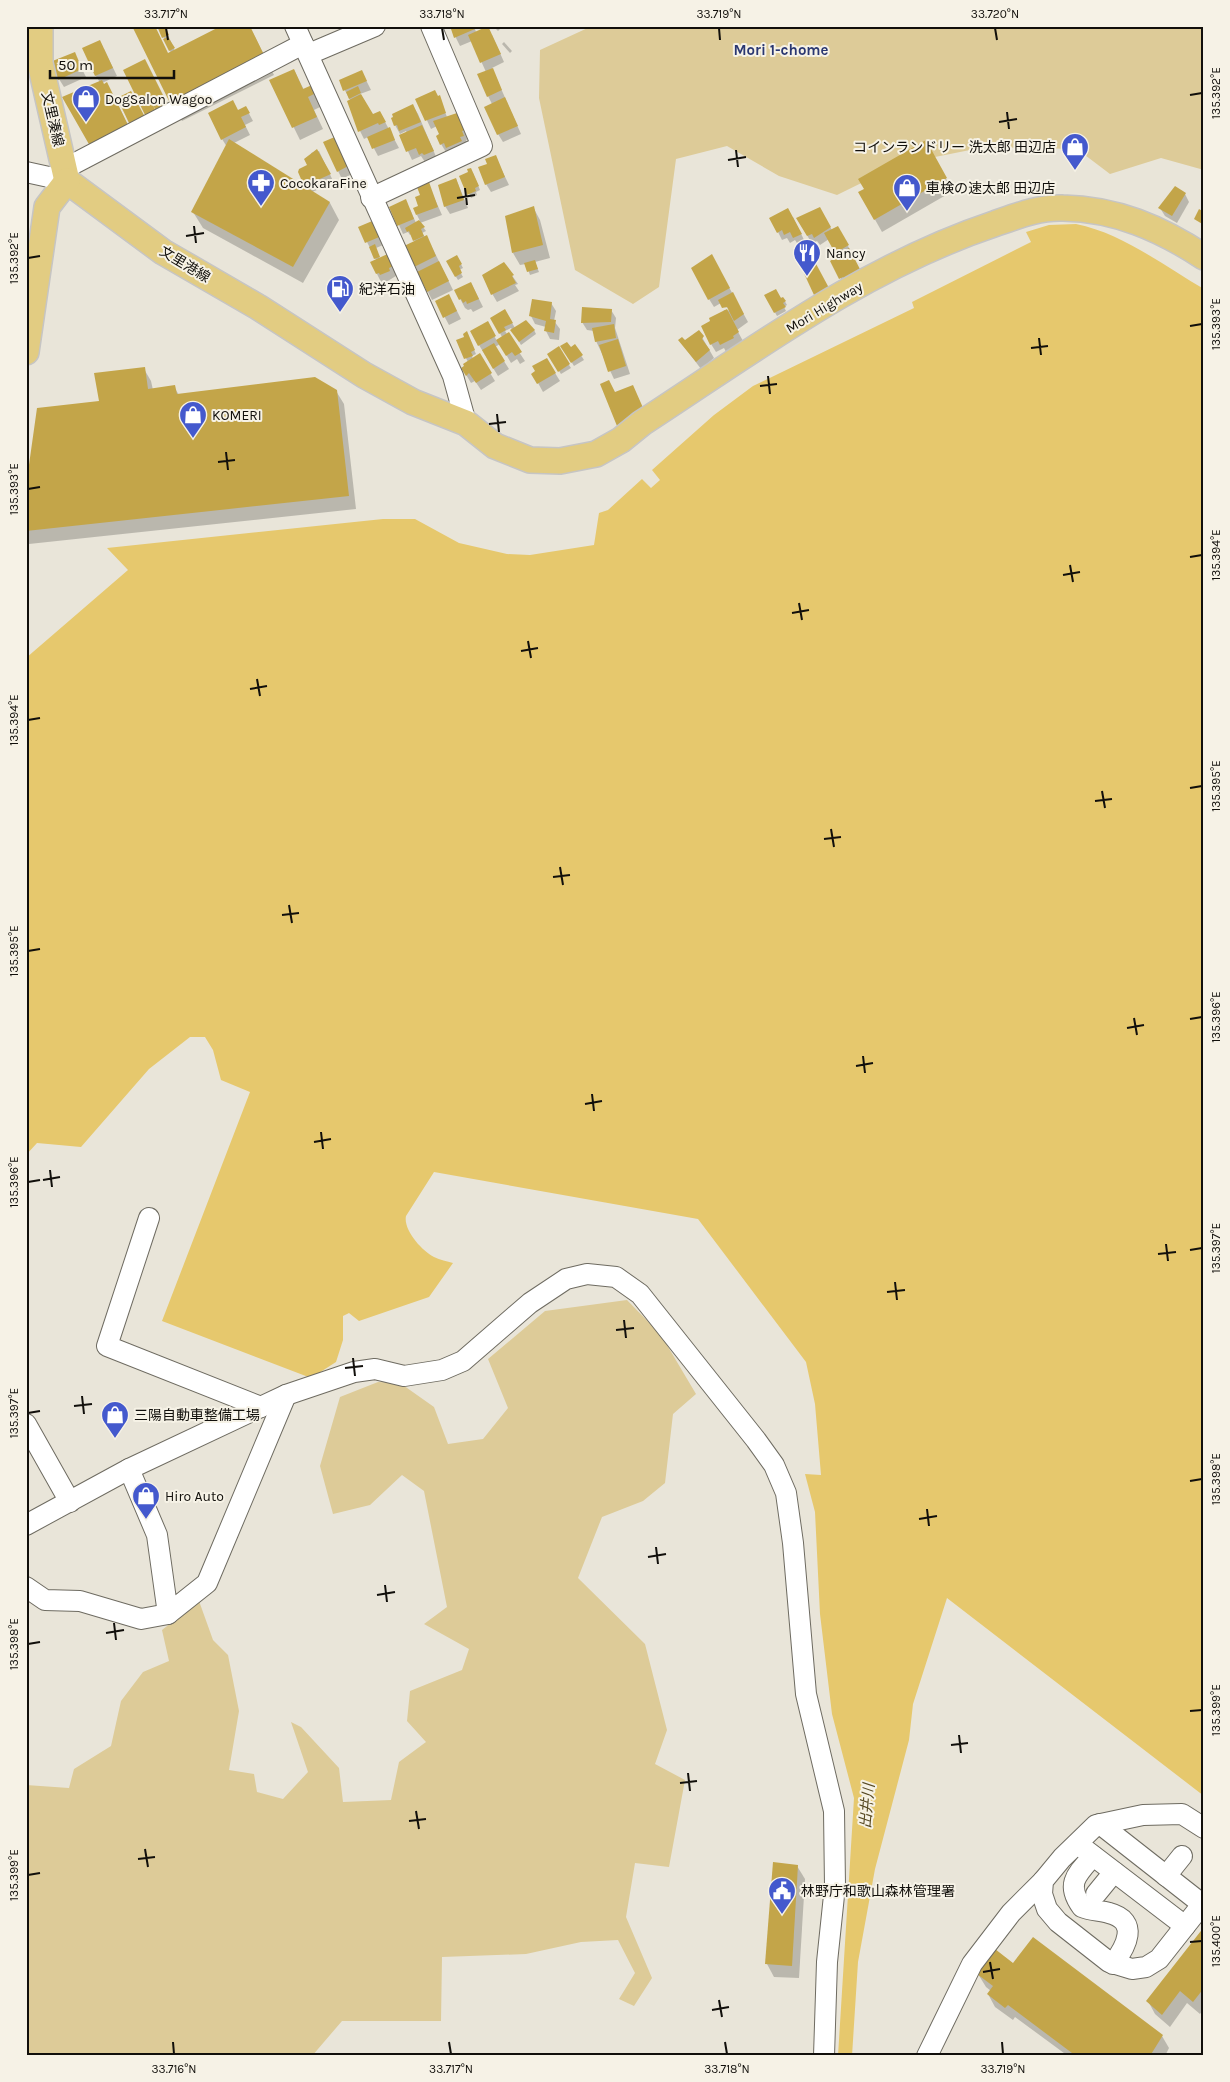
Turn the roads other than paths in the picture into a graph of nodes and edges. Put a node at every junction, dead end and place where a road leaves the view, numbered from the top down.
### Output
1 (40, 26) edge
2 (375, 26) edge
3 (431, 26) edge
4 (302, 41) edge
5 (26, 172) edge
6 (66, 175) junction
7 (371, 198) junction
8 (1204, 257) edge
9 (26, 352) edge
10 (466, 423) junction
11 (149, 1218) dead end
12 (286, 1395) junction
13 (261, 1406) junction
14 (26, 1424) edge
15 (128, 1469) junction
16 (70, 1502) junction
17 (26, 1525) edge
18 (26, 1587) edge
19 (168, 1614) junction
20 (1100, 1824) junction
21 (1204, 1828) edge
22 (1076, 1843) junction
23 (1093, 1856) junction
24 (1182, 1856) dead end
25 (1114, 1872) junction
26 (1166, 1876) junction
27 (1043, 1881) junction
28 (1096, 1894) dead end
29 (1203, 1903) edge
30 (1185, 1926) junction
31 (1113, 1964) junction
32 (933, 2054) edge
33 (824, 2056) edge

1 - 6 main road, 文里湊線
2 - 4 street
3 - 7 street
4 - 6 street
4 - 7 street
5 - 6 street
6 - 9 main road
6 - 10 main road, 文里港線
7 - 10 street
8 - 10 main road, Mori Highway
11 - 13 street
12 - 13 street
12 - 19 street
12 - 33 street
13 - 15 street
14 - 16 street
15 - 16 street
15 - 19 street
16 - 17 street
18 - 19 street
20 - 21 street
20 - 22 street
20 - 26 street
22 - 23 street
22 - 27 street
23 - 25 street
23 - 31 street
24 - 26 street
25 - 28 street
25 - 30 street
26 - 29 street
27 - 31 street
27 - 32 street
29 - 30 street
30 - 31 street

